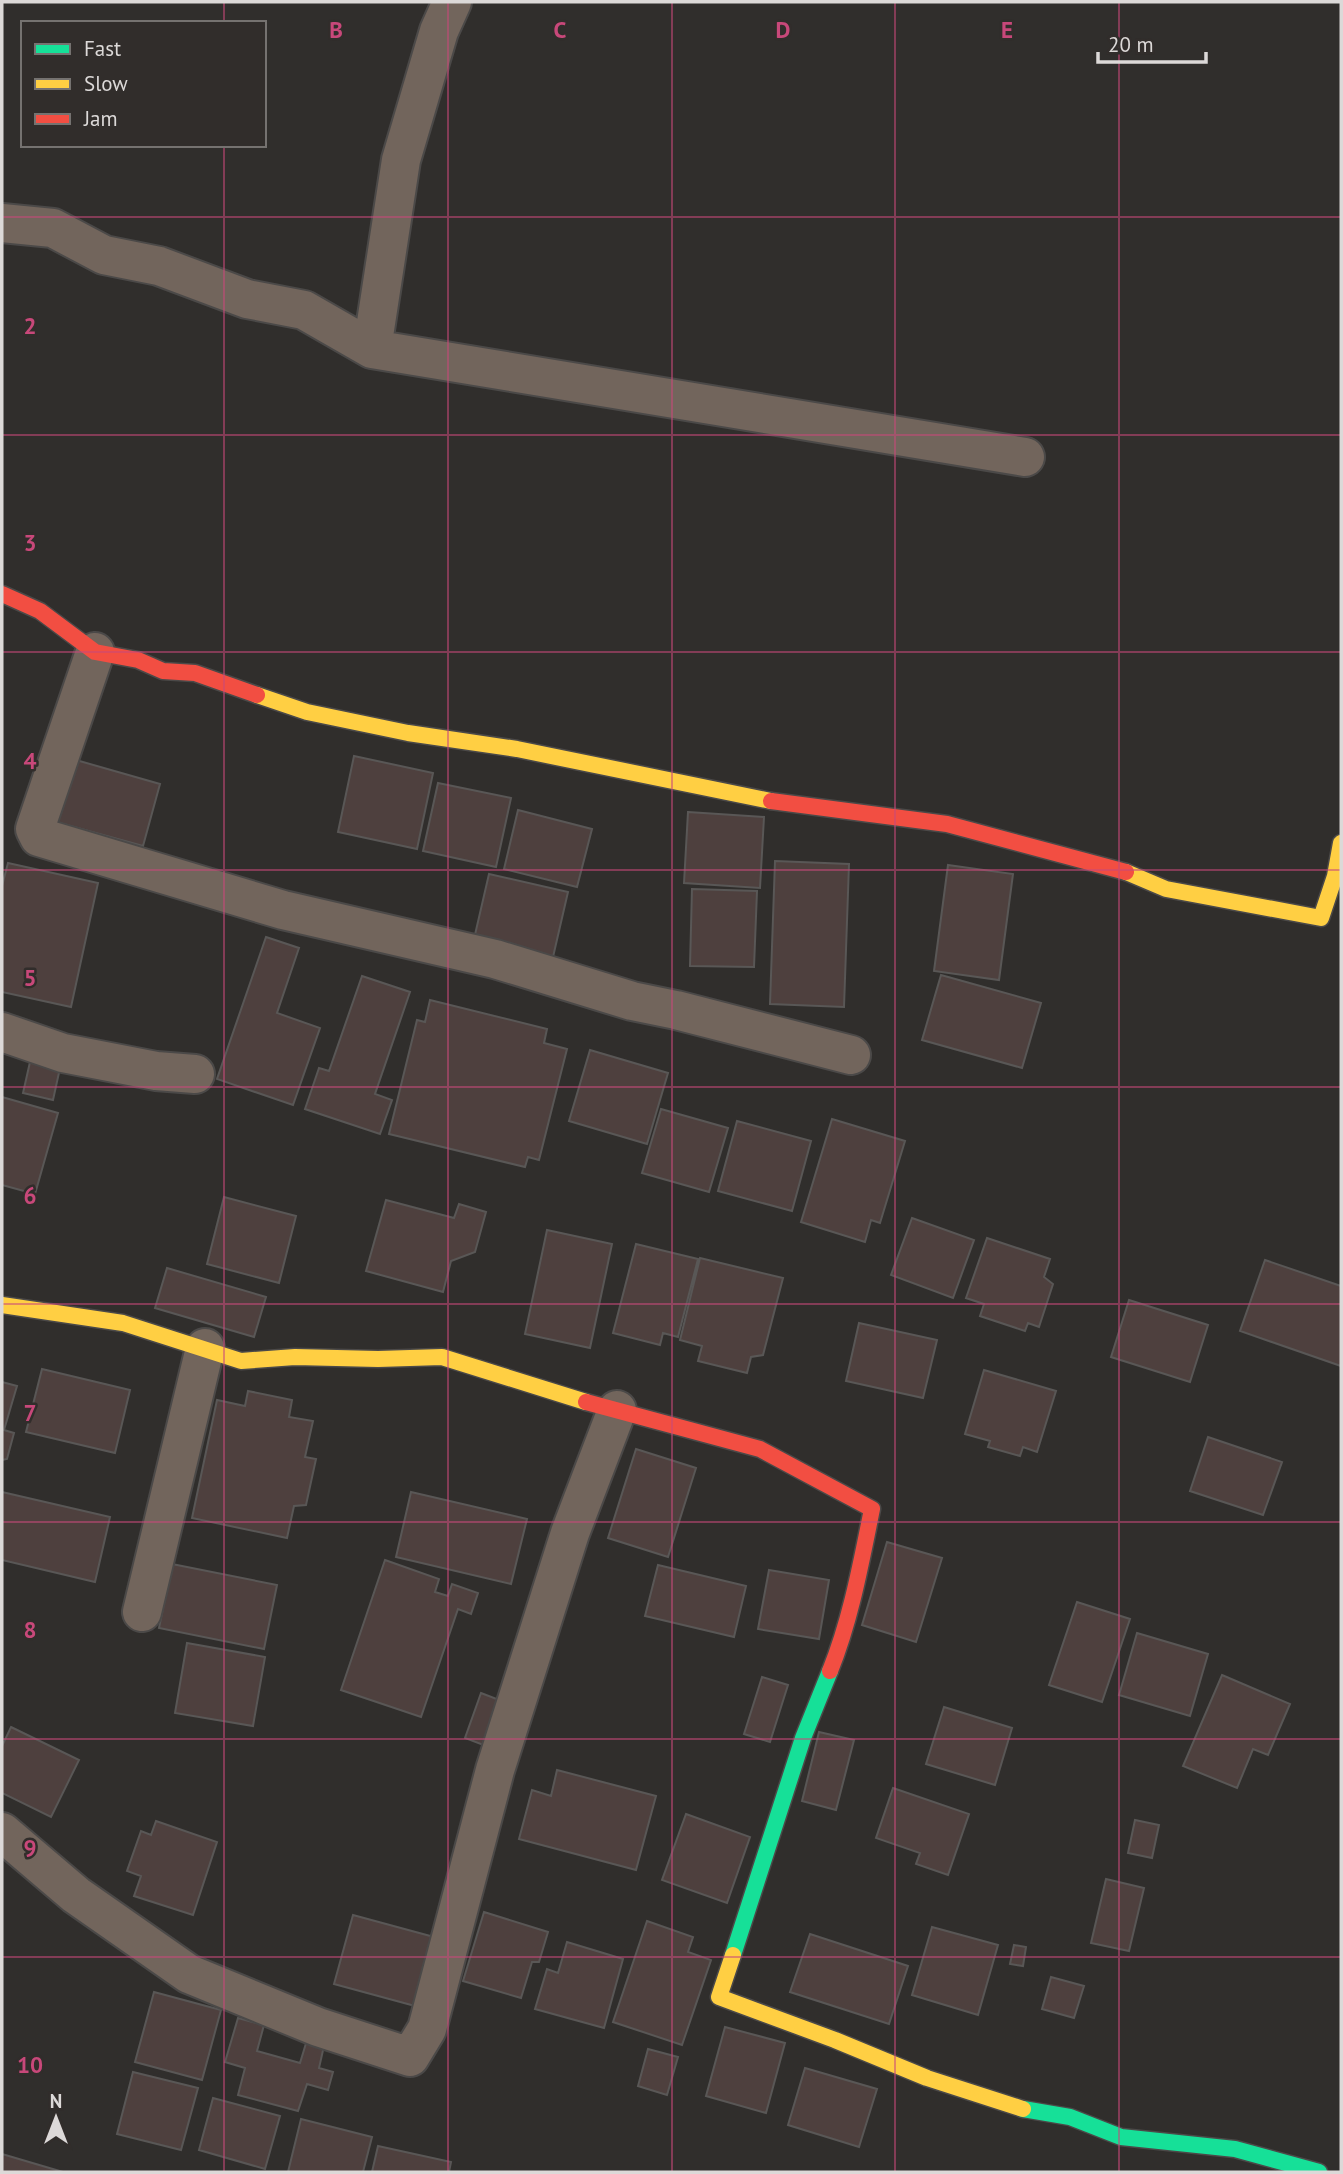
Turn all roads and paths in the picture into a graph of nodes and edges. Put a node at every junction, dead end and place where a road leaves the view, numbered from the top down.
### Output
1 (452, 2) edge
2 (2, 223) edge
3 (372, 349) junction
4 (1024, 457) dead end
5 (2, 594) edge
6 (94, 652) junction
7 (1341, 843) edge
8 (2, 1032) edge
9 (852, 1055) dead end
10 (195, 1074) dead end
11 (2, 1305) edge
12 (205, 1348) junction
13 (617, 1410) junction
14 (142, 1612) dead end
15 (2, 1832) edge
16 (1319, 2172) edge

1 - 3 street
2 - 3 street
3 - 4 street
5 - 6 street
6 - 7 street
6 - 9 street
8 - 10 street
11 - 12 street
12 - 13 street
12 - 14 street
13 - 15 street
13 - 16 street

